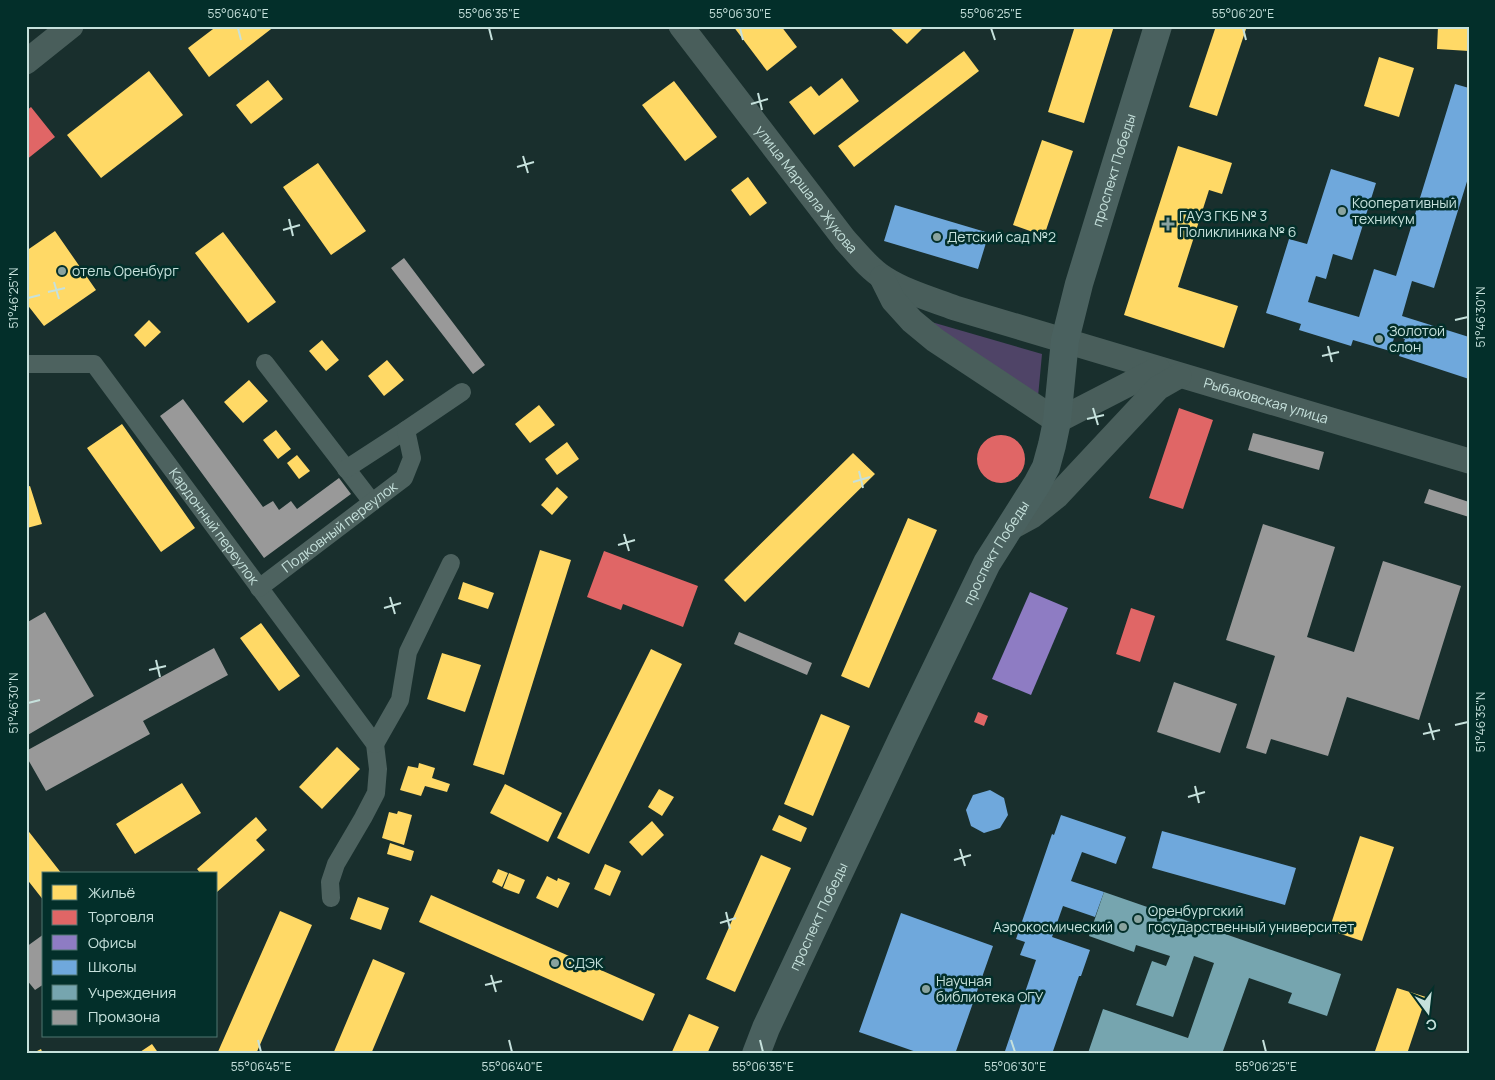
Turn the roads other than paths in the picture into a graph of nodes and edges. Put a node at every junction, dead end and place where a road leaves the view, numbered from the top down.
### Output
1 (71, 26) edge
2 (682, 26) edge
3 (1158, 26) edge
4 (26, 62) edge
5 (882, 278) junction
6 (1065, 340) junction
7 (265, 363) dead end
8 (26, 364) edge
9 (1168, 373) junction
10 (462, 392) dead end
11 (1056, 421) junction
12 (406, 430) junction
13 (1469, 461) edge
14 (346, 469) junction
15 (372, 502) junction
16 (1008, 529) junction
17 (451, 563) dead end
18 (260, 588) junction
19 (375, 744) junction
20 (331, 898) dead end
21 (756, 1054) edge

1 - 4 main road
2 - 5 main road, улица Маршала Жукова
3 - 6 main road, проспект Победы
5 - 6 main road, улица Маршала Жукова
5 - 11 main road, улица Маршала Жукова
6 - 9 main road, Рыбаковская улица
6 - 11 main road, проспект Победы
7 - 14 street
8 - 18 street, Кардонный переулок
9 - 11 main road
9 - 13 main road, Рыбаковская улица
9 - 16 main road
10 - 12 street
11 - 16 main road, проспект Победы
12 - 14 street
12 - 15 street, Подковный переулок
14 - 15 street
15 - 18 street, Подковный переулок
16 - 21 main road, проспект Победы
17 - 19 street
18 - 19 street, Кардонный переулок
19 - 20 street, Кардонный переулок

